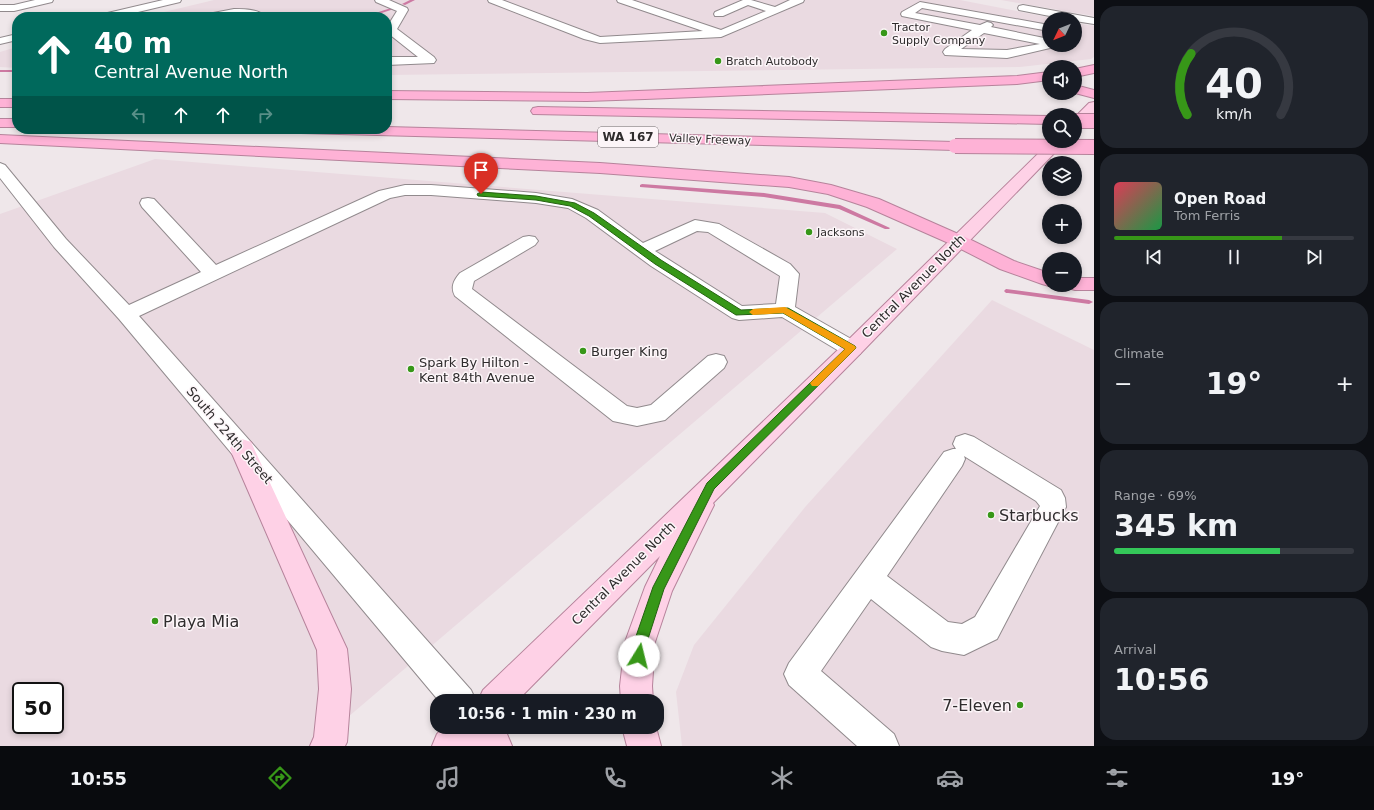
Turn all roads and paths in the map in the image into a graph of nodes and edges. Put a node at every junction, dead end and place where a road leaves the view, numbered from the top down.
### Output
1 (48, 0) edge
2 (125, 0) edge
3 (176, 0) edge
4 (380, 0) edge
5 (493, 0) edge
6 (622, 0) edge
7 (799, 0) edge
8 (746, 1) edge
9 (1009, 6) dead end
10 (0, 8) edge
11 (138, 9) junction
12 (775, 10) junction
13 (125, 12) edge
14 (992, 13) junction
15 (719, 14) dead end
16 (1094, 20) edge
17 (392, 26) edge
18 (1042, 26) edge
19 (980, 30) junction
20 (392, 33) edge
21 (721, 34) junction
22 (12, 38) edge
23 (0, 41) edge
24 (1042, 41) edge
25 (1042, 47) edge
26 (392, 61) edge
27 (1094, 69) edge
28 (1082, 72) edge
29 (1042, 77) edge
30 (1017, 80) junction
31 (1042, 83) edge
32 (1082, 91) edge
33 (0, 92) edge
34 (12, 92) edge
35 (1094, 94) edge
36 (392, 95) edge
37 (0, 103) edge
38 (12, 103) edge
39 (1094, 106) edge
40 (524, 111) dead end
41 (1082, 118) edge
42 (1042, 120) edge
43 (1082, 121) edge
44 (1094, 121) edge
45 (0, 123) edge
46 (12, 123) edge
47 (392, 131) edge
48 (0, 139) edge
49 (1094, 147) edge
50 (1052, 148) edge
51 (5, 174) edge
52 (148, 203) dead end
53 (529, 241) dead end
54 (959, 241) junction
55 (642, 250) junction
56 (213, 273) junction
57 (1042, 278) edge
58 (1082, 284) edge
59 (1094, 284) edge
60 (785, 310) junction
61 (126, 314) junction
62 (852, 348) junction
63 (716, 362) dead end
64 (242, 449) junction
65 (710, 486) junction
66 (868, 579) junction
67 (454, 694) edge
68 (501, 694) edge
69 (637, 694) edge
70 (461, 734) edge
71 (486, 734) edge
72 (641, 734) edge
73 (327, 746) edge
74 (448, 746) edge
75 (495, 746) edge
76 (644, 746) edge
77 (882, 746) edge

1 - 10 street
2 - 11 street
3 - 11 street
4 - 17 street
5 - 21 street
6 - 21 street
7 - 12 street
8 - 12 street
8 - 15 street
9 - 16 street
11 - 13 street
12 - 21 street
14 - 18 street
14 - 19 street
14 - 19 street
19 - 24 street
19 - 25 street
20 - 26 street
22 - 23 street
27 - 28 highway
29 - 30 highway
30 - 31 highway
30 - 36 highway
32 - 35 highway
33 - 34 highway
37 - 38 highway
39 - 41 main road
40 - 42 highway, Valley Freeway / WA 167
43 - 44 highway, bridge
45 - 46 highway
47 - 49 highway, Valley Freeway / WA 167, bridge
48 - 54 highway
50 - 54 main road, Central Avenue North
51 - 61 street, South 224th Street
52 - 56 street
53 - 63 street
54 - 57 highway
54 - 62 main road, Central Avenue North
55 - 56 street
55 - 60 street
55 - 60 street
56 - 61 street
58 - 59 highway
60 - 62 street
61 - 64 street, South 224th Street
62 - 65 main road, Central Avenue North
64 - 67 street, South 224th Street
64 - 73 main road
65 - 68 main road, Central Avenue North
65 - 69 main road
66 - 66 street
66 - 77 street
70 - 74 main road
71 - 75 main road
72 - 76 main road

